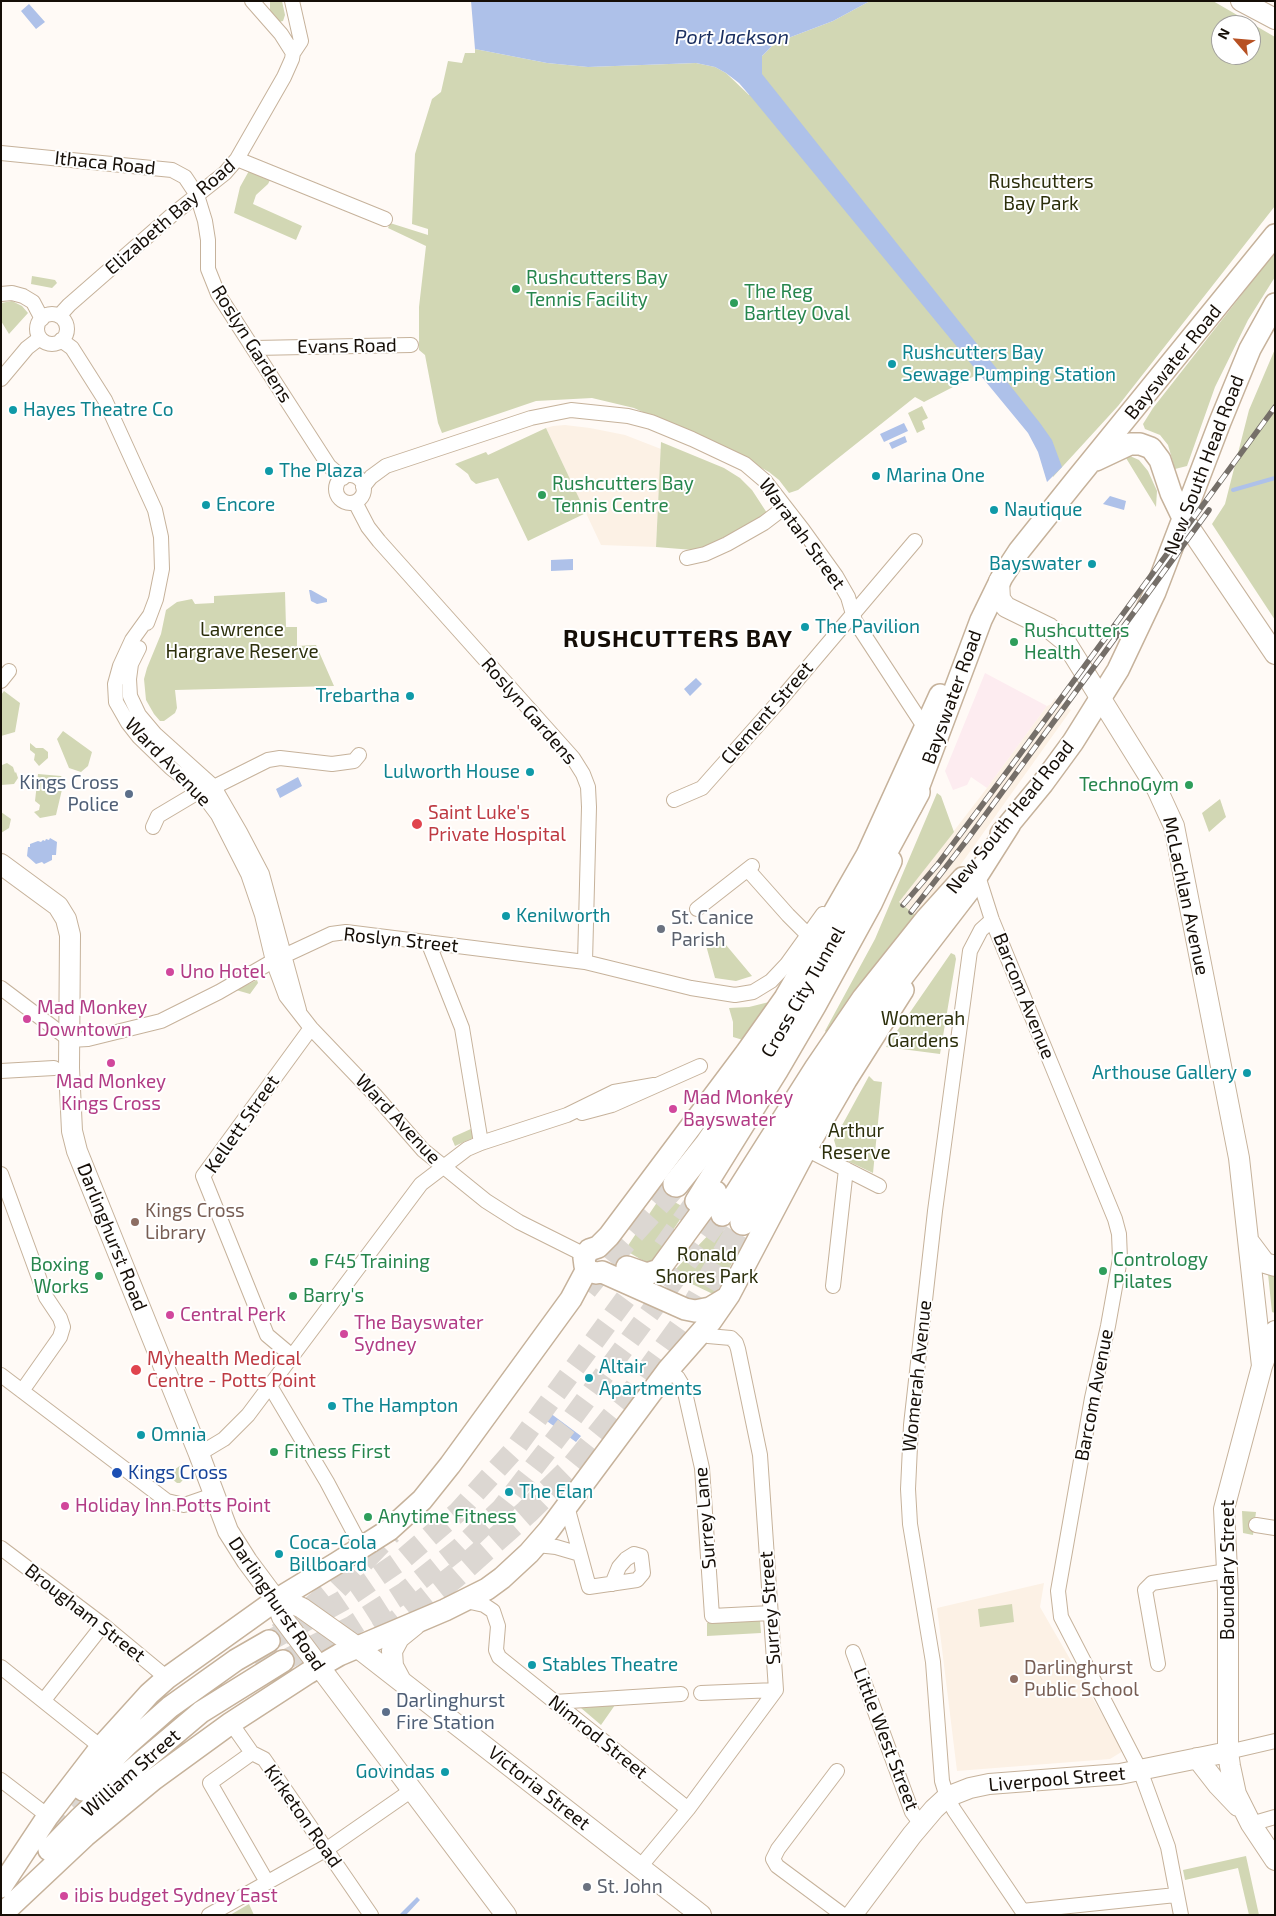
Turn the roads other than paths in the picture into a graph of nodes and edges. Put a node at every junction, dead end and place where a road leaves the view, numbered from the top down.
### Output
1 (252, 1) edge
2 (292, 1) edge
3 (1241, 1) edge
4 (1275, 19) edge
5 (293, 53) junction
6 (1, 153) edge
7 (238, 159) junction
8 (198, 195) junction
9 (384, 219) dead end
10 (1275, 235) edge
11 (1, 294) edge
12 (1275, 304) edge
13 (59, 316) junction
14 (42, 318) junction
15 (40, 338) junction
16 (61, 340) junction
17 (411, 345) dead end
18 (254, 348) junction
19 (1, 379) edge
20 (1089, 464) junction
21 (343, 478) junction
22 (363, 487) junction
23 (355, 502) junction
24 (785, 507) junction
25 (1183, 518) junction
26 (915, 541) dead end
27 (687, 558) dead end
28 (999, 581) junction
29 (150, 615) junction
30 (852, 615) junction
31 (980, 620) junction
32 (1275, 654) edge
33 (1101, 698) junction
34 (925, 728) junction
35 (359, 755) dead end
36 (214, 786) junction
37 (200, 790) junction
38 (917, 792) junction
39 (674, 800) dead end
40 (886, 814) junction
41 (1010, 824) junction
42 (153, 827) dead end
43 (890, 862) junction
44 (1, 864) edge
45 (976, 879) junction
46 (697, 909) dead end
47 (992, 920) junction
48 (808, 935) junction
49 (428, 942) junction
50 (278, 959) junction
51 (585, 962) junction
52 (1, 988) edge
53 (311, 1028) junction
54 (70, 1040) junction
55 (700, 1066) dead end
56 (54, 1068) dead end
57 (1, 1071) edge
58 (481, 1143) junction
59 (806, 1149) junction
60 (443, 1167) junction
61 (846, 1169) junction
62 (1, 1174) edge
63 (676, 1184) tunnel mouth
64 (879, 1186) dead end
65 (696, 1201) tunnel mouth
66 (732, 1218) joint
67 (1250, 1242) junction
68 (596, 1259) junction
69 (1275, 1266) edge
70 (627, 1267) junction
71 (833, 1286) dead end
72 (729, 1295) junction
73 (676, 1306) junction
74 (701, 1310) junction
75 (1275, 1330) edge
76 (701, 1332) junction
77 (292, 1356) junction
78 (1262, 1366) junction
79 (668, 1370) junction
80 (1, 1376) edge
81 (270, 1386) junction
82 (22, 1391) junction
83 (199, 1454) junction
84 (213, 1495) junction
85 (567, 1506) junction
86 (1256, 1525) dead end
87 (1275, 1528) edge
88 (537, 1545) junction
89 (1, 1548) edge
90 (362, 1548) junction
91 (580, 1554) junction
92 (1227, 1571) junction
93 (612, 1584) dead end
94 (282, 1601) junction
95 (466, 1601) junction
96 (771, 1613) junction
97 (421, 1620) junction
98 (102, 1625) junction
99 (269, 1641) tunnel mouth
100 (357, 1647) junction
101 (853, 1652) dead end
102 (283, 1661) tunnel mouth
103 (326, 1662) junction
104 (1158, 1664) dead end
105 (1, 1667) edge
106 (167, 1678) junction
107 (401, 1682) junction
108 (776, 1690) junction
109 (701, 1693) dead end
110 (682, 1694) dead end
111 (44, 1700) junction
112 (554, 1702) junction
113 (231, 1723) junction
114 (1275, 1741) edge
115 (101, 1746) junction
116 (1228, 1752) junction
117 (252, 1753) junction
118 (1198, 1758) junction
119 (1140, 1770) junction
120 (837, 1771) dead end
121 (1, 1780) edge
122 (412, 1790) junction
123 (947, 1797) junction
124 (688, 1809) junction
125 (48, 1816) junction
126 (1275, 1817) edge
127 (1248, 1819) junction
128 (921, 1824) junction
129 (327, 1849) junction
130 (1275, 1860) edge
131 (640, 1867) junction
132 (267, 1882) junction
133 (1, 1888) edge
134 (1176, 1895) junction
135 (1, 1913) edge
136 (1024, 1913) edge
137 (209, 1915) edge
138 (371, 1915) edge
139 (506, 1915) edge
140 (701, 1915) edge
141 (843, 1915) edge
142 (852, 1915) edge
143 (1181, 1915) edge

1 - 5 street
2 - 5 street, Elizabeth Bay Road
3 - 4 street
5 - 7 street, Elizabeth Bay Road
6 - 8 street, Ithaca Road
7 - 8 street, Elizabeth Bay Road
7 - 9 street
8 - 13 street, Elizabeth Bay Road
8 - 18 street, Roslyn Gardens
10 - 20 main road, Bayswater Road
11 - 14 street
12 - 25 main road, New South Head Road
13 - 14 street
13 - 16 street
14 - 15 street
15 - 16 street
15 - 19 street
16 - 29 street
17 - 18 street, Evans Road
18 - 21 street, Roslyn Gardens
20 - 25 main road
20 - 28 main road, Bayswater Road
21 - 22 street
21 - 23 street
22 - 23 street
22 - 24 street, Waratah Street
23 - 51 street, Roslyn Gardens
24 - 27 street
24 - 30 street, Waratah Street
25 - 32 street
25 - 33 main road, New South Head Road
26 - 30 street, Clement Street
28 - 31 main road, Bayswater Road
28 - 33 street, McLachlan Avenue
29 - 36 street, Ward Avenue
29 - 37 street, Ward Avenue
30 - 34 street, Waratah Street
30 - 39 street, Clement Street
31 - 34 main road
31 - 38 main road, Bayswater Road
33 - 41 main road, New South Head Road
33 - 67 street, McLachlan Avenue
34 - 40 main road
35 - 36 street
36 - 37 street
36 - 50 street, Ward Avenue
37 - 42 street
37 - 50 street, Ward Avenue
38 - 43 main road, Bayswater Road
38 - 63 highway, Cross City Tunnel
40 - 48 street
40 - 68 main road
41 - 45 main road
41 - 66 main road, New South Head Road
43 - 65 main road, Bayswater Road
43 - 70 main road
44 - 54 street, Darlinghurst Road
45 - 47 street, Barcom Avenue
45 - 59 main road
45 - 66 highway
46 - 48 street
47 - 119 street, Barcom Avenue
47 - 123 street, Womerah Avenue
48 - 51 street, Roslyn Street
49 - 50 street, Roslyn Street
49 - 51 street, Roslyn Street
49 - 58 street
50 - 53 street, Ward Avenue
50 - 54 street, Roslyn Street
52 - 54 street
53 - 60 street, Ward Avenue
53 - 77 street, Kellett Street
54 - 83 street, Darlinghurst Road
55 - 58 street
56 - 57 street
58 - 60 street
59 - 61 street
59 - 72 main road
60 - 68 street, Ward Avenue
60 - 77 street
61 - 64 street
61 - 71 street
62 - 82 street
67 - 69 street, McLachlan Avenue
67 - 78 street, McLachlan Avenue
68 - 70 main road
68 - 73 main road
68 - 90 main road
70 - 74 main road
72 - 74 main road
72 - 76 main road
73 - 74 main road
73 - 76 main road
74 - 76 main road
75 - 78 street, Boundary Street
76 - 79 main road
76 - 96 street, Surrey Street
77 - 81 street
78 - 92 street, Boundary Street
79 - 85 main road
79 - 96 street, Surrey Lane
80 - 82 street
81 - 83 street
81 - 90 street
82 - 84 street
83 - 84 street, Darlinghurst Road
84 - 94 street, Darlinghurst Road
85 - 88 main road
85 - 91 street
86 - 87 street
88 - 91 street
88 - 95 main road
89 - 98 street, Brougham Street
90 - 94 main road
91 - 93 street
92 - 104 street
92 - 116 street, Boundary Street
94 - 100 street, Victoria Street
94 - 103 street, Darlinghurst Road
94 - 106 main road
95 - 97 main road
95 - 112 street, Nimrod Street
96 - 108 street, Surrey Street
97 - 100 main road
97 - 107 street
98 - 106 street, Brougham Street
98 - 111 street
99 - 133 main road, William Street
100 - 103 main road
100 - 107 street, Victoria Street
101 - 128 street, Little West Street
102 - 135 main road, William Street
103 - 113 main road
103 - 122 street, Darlinghurst Road
105 - 111 street
106 - 115 main road
107 - 131 street, Victoria Street
108 - 109 street
108 - 124 street, Surrey Street
110 - 112 street
111 - 115 street
112 - 124 street, Nimrod Street
113 - 117 street, Kirketon Road
113 - 135 main road
114 - 116 street
115 - 125 main road
116 - 118 street, Liverpool Street
116 - 127 street, Boundary Street
117 - 129 street, Kirketon Road
117 - 132 street
118 - 119 street, Liverpool Street
118 - 127 street, Boundary Street
119 - 123 street, Liverpool Street
119 - 134 street, Barcom Avenue
120 - 141 street
121 - 125 street
122 - 129 street
122 - 139 street, Darlinghurst Road
123 - 128 street, Liverpool Street
123 - 136 street, Womerah Avenue
124 - 131 street, Surrey Street
125 - 133 main road
126 - 127 street
127 - 130 street, Boundary Street
128 - 142 street, Liverpool Street
129 - 132 street
129 - 138 street, Kirketon Road
131 - 140 street, Victoria Street
132 - 137 street
134 - 136 street
134 - 143 street, Barcom Avenue

